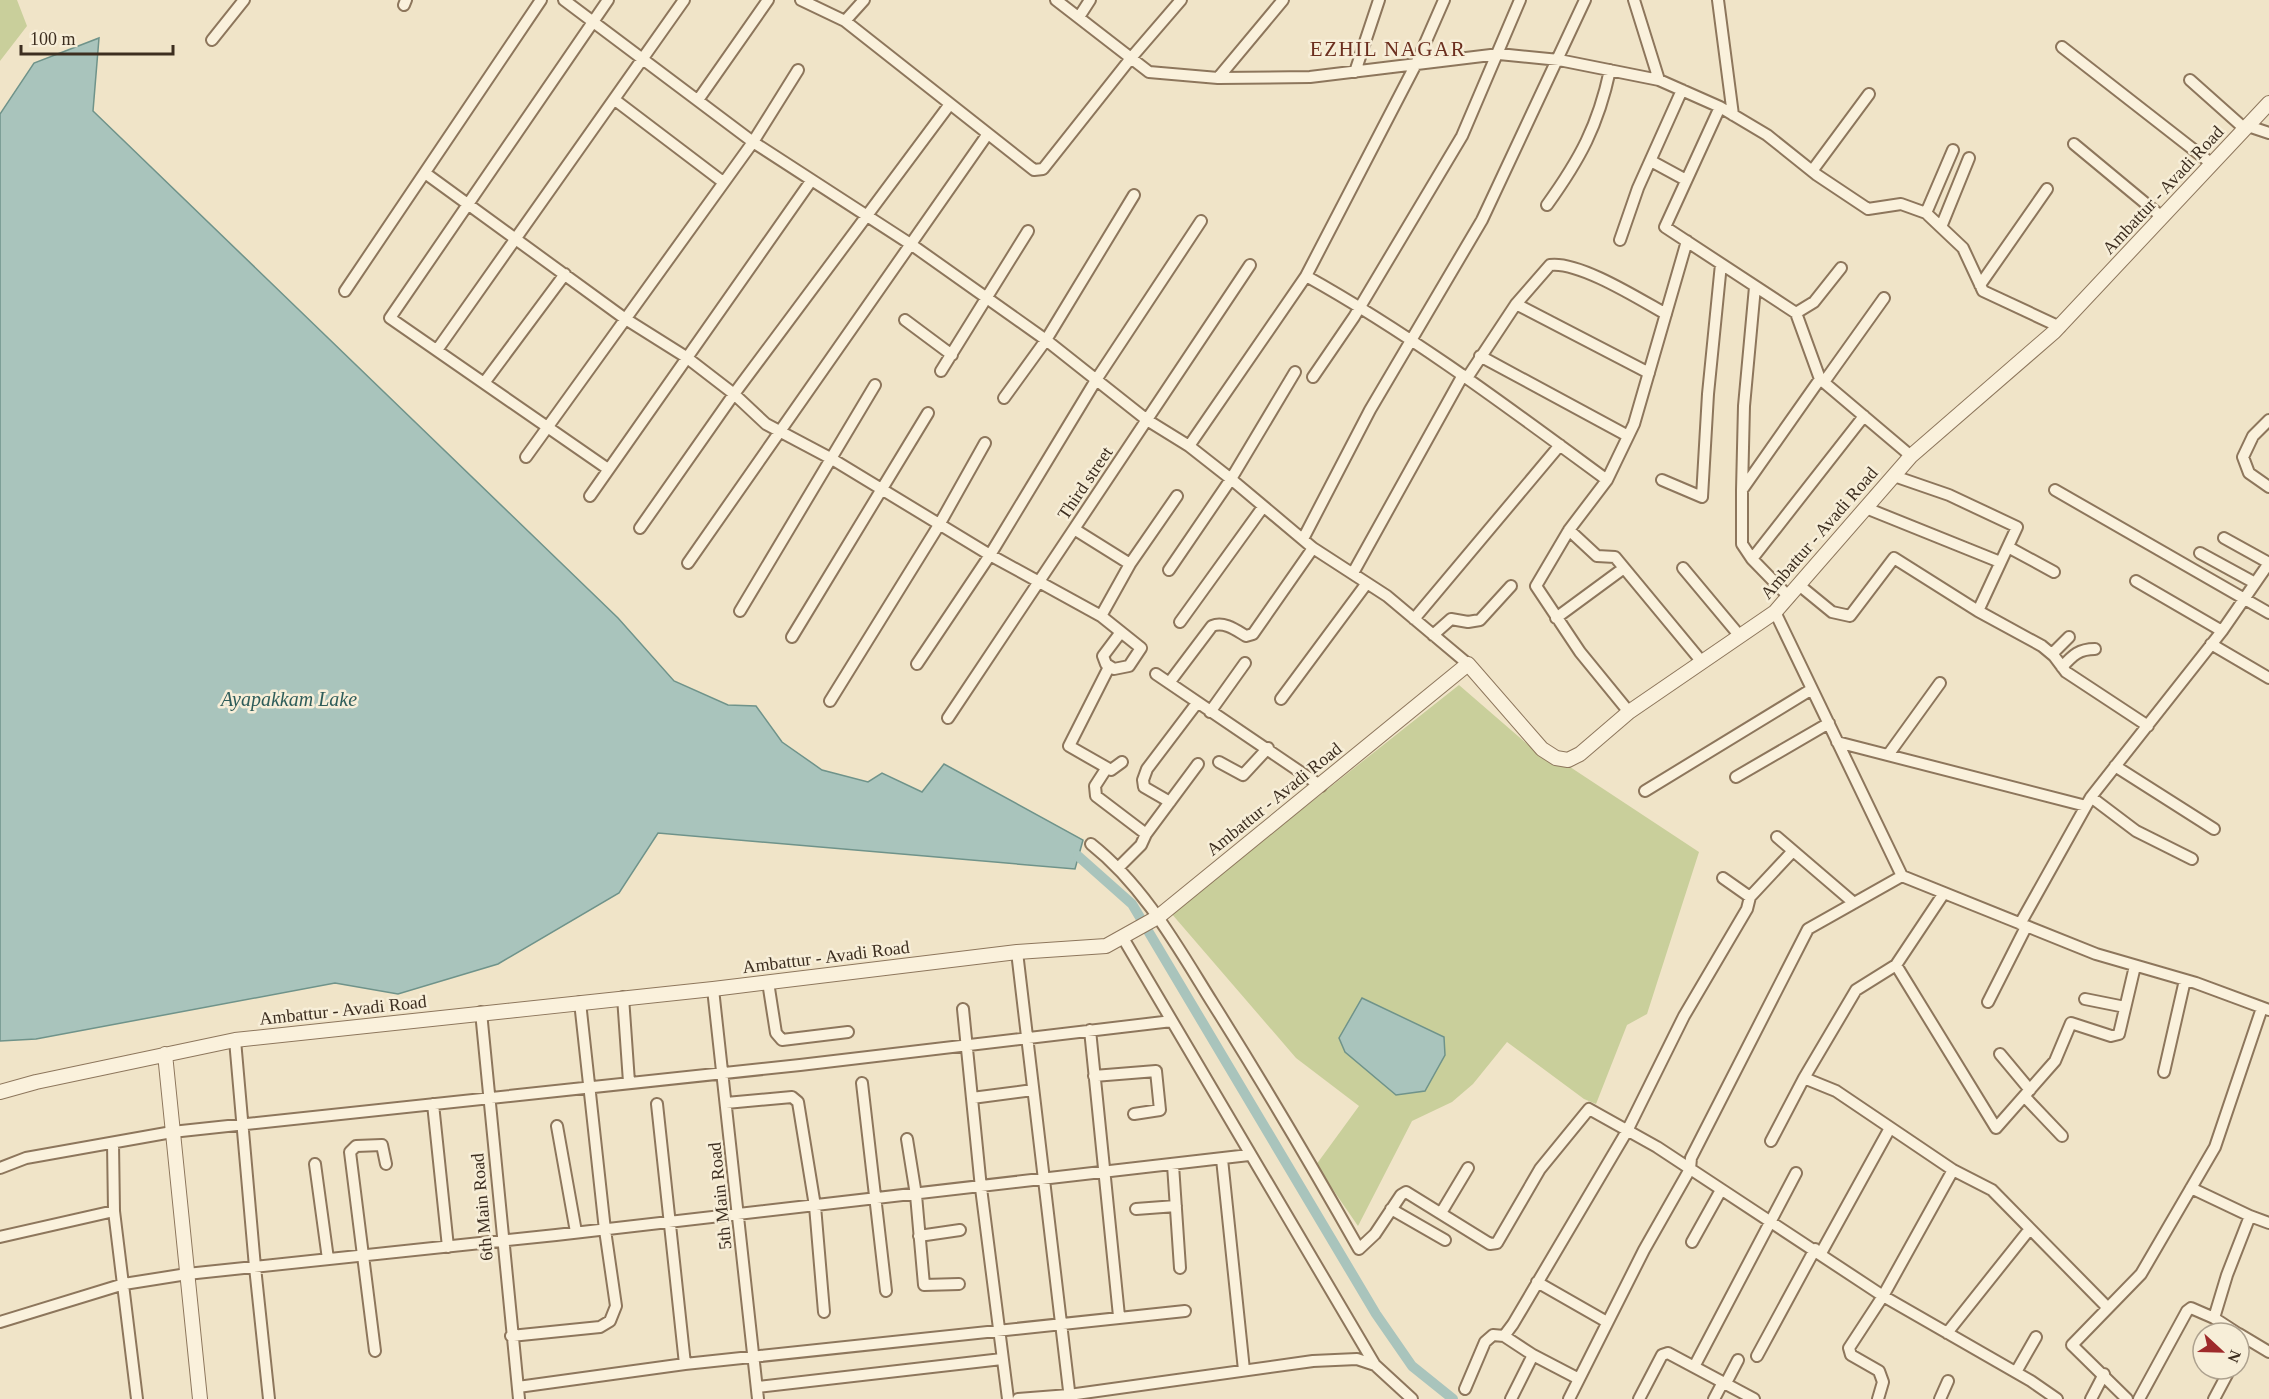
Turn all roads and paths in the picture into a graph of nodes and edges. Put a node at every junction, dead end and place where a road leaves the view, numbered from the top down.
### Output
1 (244, 0) edge
2 (541, 0) edge
3 (564, 0) edge
4 (608, 0) edge
5 (684, 0) edge
6 (768, 0) edge
7 (801, 0) edge
8 (864, 0) edge
9 (1056, 0) edge
10 (1090, 0) edge
11 (1181, 0) edge
12 (1282, 0) edge
13 (1379, 0) edge
14 (1444, 0) edge
15 (1520, 0) edge
16 (1585, 0) edge
17 (1634, 0) edge
18 (1718, 0) edge
19 (1079, 17) junction
20 (845, 21) junction
21 (595, 22) junction
22 (212, 40) dead end
23 (2062, 47) dead end
24 (1499, 54) junction
25 (1131, 58) junction
26 (644, 59) junction
27 (1559, 60) junction
28 (1416, 64) junction
29 (798, 70) dead end
30 (1610, 70) junction
31 (1355, 72) junction
32 (1218, 78) junction
33 (1659, 80) junction
34 (2190, 80) dead end
35 (1682, 90) junction
36 (1869, 94) dead end
37 (615, 100) junction
38 (698, 100) junction
39 (950, 104) junction
40 (2269, 104) edge
41 (1720, 107) junction
42 (1733, 115) junction
43 (2247, 127) junction
44 (2269, 133) edge
45 (987, 135) junction
46 (753, 142) junction
47 (2074, 144) dead end
48 (1953, 150) dead end
49 (1970, 158) dead end
50 (1651, 161) junction
51 (2212, 164) junction
52 (1812, 171) junction
53 (425, 172) junction
54 (1686, 180) junction
55 (723, 182) junction
56 (811, 182) junction
57 (2047, 189) dead end
58 (1134, 195) dead end
59 (469, 204) junction
60 (1547, 205) dead end
61 (1926, 213) junction
62 (867, 215) junction
63 (2162, 218) junction
64 (1201, 221) dead end
65 (1941, 227) junction
66 (1028, 231) dead end
67 (517, 238) junction
68 (1620, 240) dead end
69 (1687, 241) junction
70 (912, 245) junction
71 (1721, 264) junction
72 (1250, 265) dead end
73 (1841, 268) dead end
74 (566, 274) junction
75 (1306, 276) junction
76 (1980, 285) junction
77 (1755, 287) junction
78 (345, 291) dead end
79 (987, 298) junction
80 (1884, 298) dead end
81 (1516, 304) junction
82 (1360, 306) junction
83 (1796, 313) junction
84 (1666, 314) junction
85 (624, 318) junction
86 (905, 320) dead end
87 (2060, 327) junction
88 (1046, 340) junction
89 (1412, 340) junction
90 (437, 350) junction
91 (952, 355) junction
92 (1480, 356) junction
93 (686, 357) junction
94 (941, 371) dead end
95 (1295, 372) dead end
96 (1649, 373) junction
97 (1465, 376) junction
98 (1312, 377) dead end
99 (1096, 380) junction
100 (1822, 381) junction
101 (484, 383) junction
102 (875, 385) dead end
103 (734, 394) junction
104 (1004, 398) dead end
105 (928, 413) dead end
106 (1864, 416) junction
107 (1147, 420) junction
108 (2269, 420) edge
109 (546, 426) junction
110 (780, 432) junction
111 (1628, 436) junction
112 (985, 443) dead end
113 (1560, 445) junction
114 (1189, 446) junction
115 (1911, 456) junction
116 (526, 457) dead end
117 (832, 459) junction
118 (608, 469) junction
119 (1894, 476) junction
120 (1231, 478) junction
121 (1607, 480) junction
122 (1662, 480) dead end
123 (2269, 487) edge
124 (884, 490) junction
125 (1742, 490) junction
126 (2055, 490) dead end
127 (590, 496) dead end
128 (1177, 496) dead end
129 (1263, 507) junction
130 (1866, 508) junction
131 (939, 525) junction
132 (640, 528) dead end
133 (1074, 529) junction
134 (1569, 530) junction
135 (2224, 538) dead end
136 (1303, 539) junction
137 (1313, 548) junction
138 (2008, 548) junction
139 (2200, 553) dead end
140 (990, 555) junction
141 (1752, 559) junction
142 (2000, 562) junction
143 (688, 563) dead end
144 (2269, 563) edge
145 (1130, 564) junction
146 (1624, 568) junction
147 (1683, 568) dead end
148 (1169, 570) dead end
149 (2054, 572) dead end
150 (1353, 573) junction
151 (1040, 581) junction
152 (2136, 581) dead end
153 (1367, 583) junction
154 (2255, 583) junction
155 (1799, 585) junction
156 (1511, 586) dead end
157 (1789, 597) junction
158 (2244, 598) junction
159 (740, 611) dead end
160 (1978, 611) junction
161 (1775, 612) junction
162 (2269, 613) edge
163 (1101, 616) junction
164 (1556, 618) junction
165 (1414, 619) junction
166 (1180, 622) dead end
167 (2222, 631) junction
168 (1121, 632) junction
169 (1433, 635) junction
170 (1739, 635) junction
171 (792, 637) dead end
172 (2069, 637) dead end
173 (2211, 644) junction
174 (2095, 649) dead end
175 (2052, 654) junction
176 (1702, 662) junction
177 (1245, 663) dead end
178 (917, 664) dead end
179 (1468, 664) junction
180 (1109, 667) junction
181 (2062, 667) junction
182 (1156, 674) dead end
183 (2269, 678) edge
184 (1169, 683) junction
185 (1940, 683) dead end
186 (1812, 689) junction
187 (1281, 699) dead end
188 (830, 701) dead end
189 (1197, 703) junction
190 (1210, 712) junction
191 (1629, 712) junction
192 (948, 718) dead end
193 (1829, 723) junction
194 (2148, 726) junction
195 (1838, 742) junction
196 (1268, 748) junction
197 (1888, 755) junction
198 (1122, 762) dead end
199 (1219, 762) dead end
200 (1198, 764) dead end
201 (2115, 766) junction
202 (1106, 769) junction
203 (1736, 777) dead end
204 (1321, 786) junction
205 (1645, 791) dead end
206 (2088, 801) junction
207 (1170, 802) junction
208 (2214, 829) dead end
209 (1146, 834) junction
210 (1777, 837) dead end
211 (1091, 844) dead end
212 (1792, 852) junction
213 (2192, 859) dead end
214 (1119, 867) junction
215 (1902, 876) junction
216 (1723, 878) dead end
217 (1944, 893) junction
218 (1750, 897) junction
219 (1854, 903) junction
220 (1156, 919) junction
221 (2023, 925) junction
222 (1129, 934) junction
223 (1017, 952) junction
224 (1896, 965) junction
225 (2135, 966) junction
226 (2185, 980) junction
227 (768, 982) junction
228 (713, 989) junction
229 (623, 997) junction
230 (2085, 999) dead end
231 (580, 1002) junction
232 (1988, 1002) dead end
233 (2125, 1007) junction
234 (963, 1009) dead end
235 (2266, 1009) edge
236 (481, 1012) junction
237 (1172, 1021) junction
238 (1090, 1030) junction
239 (848, 1032) dead end
240 (1027, 1038) junction
241 (235, 1040) junction
242 (966, 1044) junction
243 (165, 1054) junction
244 (2000, 1054) dead end
245 (2164, 1072) dead end
246 (722, 1073) junction
247 (1094, 1076) junction
248 (1804, 1078) junction
249 (629, 1082) junction
250 (862, 1083) dead end
251 (590, 1087) junction
252 (1033, 1090) junction
253 (0, 1092) edge
254 (2027, 1093) junction
255 (489, 1098) junction
256 (972, 1098) junction
257 (726, 1103) junction
258 (433, 1104) junction
259 (657, 1104) dead end
260 (1134, 1114) dead end
261 (242, 1125) junction
262 (557, 1126) dead end
263 (1890, 1128) junction
264 (1627, 1131) junction
265 (172, 1132) junction
266 (2062, 1136) dead end
267 (907, 1139) dead end
268 (1771, 1141) dead end
269 (112, 1143) junction
270 (1250, 1155) junction
271 (1222, 1159) junction
272 (315, 1164) dead end
273 (386, 1164) dead end
274 (1173, 1165) junction
275 (0, 1168) edge
276 (1468, 1168) dead end
277 (1690, 1169) junction
278 (1953, 1170) junction
279 (1105, 1173) junction
280 (1796, 1173) dead end
281 (1044, 1181) junction
282 (981, 1188) junction
283 (2191, 1188) junction
284 (1721, 1190) junction
285 (916, 1195) junction
286 (875, 1200) junction
287 (815, 1206) junction
288 (1176, 1206) junction
289 (1136, 1209) dead end
290 (1391, 1209) junction
291 (114, 1211) junction
292 (1441, 1213) junction
293 (738, 1215) junction
294 (2250, 1216) junction
295 (671, 1222) junction
296 (1770, 1223) junction
297 (2269, 1223) edge
298 (605, 1230) junction
299 (960, 1230) dead end
300 (2029, 1230) junction
301 (576, 1232) junction
302 (919, 1236) junction
303 (0, 1237) edge
304 (1445, 1240) dead end
305 (501, 1241) junction
306 (1692, 1242) dead end
307 (448, 1247) junction
308 (1818, 1251) junction
309 (362, 1256) junction
310 (328, 1259) junction
311 (255, 1267) junction
312 (1180, 1268) dead end
313 (187, 1274) junction
314 (1537, 1282) junction
315 (124, 1284) junction
316 (959, 1284) dead end
317 (886, 1291) dead end
318 (1883, 1296) junction
319 (2108, 1308) junction
320 (1185, 1311) dead end
321 (824, 1312) dead end
322 (1119, 1316) junction
323 (2214, 1318) junction
324 (2219, 1321) edge
325 (0, 1322) edge
326 (1607, 1322) junction
327 (1060, 1324) junction
328 (998, 1332) junction
329 (1947, 1333) junction
330 (511, 1336) junction
331 (1504, 1336) junction
332 (2036, 1337) dead end
333 (2251, 1341) edge
334 (375, 1351) dead end
335 (2269, 1352) edge
336 (1533, 1355) junction
337 (1757, 1356) dead end
338 (753, 1357) junction
339 (1002, 1359) junction
340 (1738, 1360) dead end
341 (685, 1364) junction
342 (1375, 1365) junction
343 (1695, 1365) junction
344 (1244, 1370) junction
345 (2016, 1372) junction
346 (2104, 1374) junction
347 (1579, 1379) junction
348 (2224, 1381) edge
349 (1725, 1382) junction
350 (1948, 1382) dead end
351 (518, 1387) junction
352 (757, 1387) junction
353 (1465, 1389) dead end
354 (1069, 1397) edge
355 (137, 1399) edge
356 (200, 1399) edge
357 (269, 1399) edge
358 (519, 1399) edge
359 (758, 1399) edge
360 (1008, 1399) edge
361 (1018, 1399) edge
362 (1412, 1399) edge
363 (1511, 1399) edge
364 (1569, 1399) edge
365 (1639, 1399) edge
366 (1714, 1399) edge
367 (1754, 1399) edge
368 (1878, 1399) edge
369 (1940, 1399) edge
370 (2057, 1399) edge
371 (2091, 1399) edge
372 (2127, 1399) edge
373 (2139, 1399) edge
374 (2214, 1399) edge

1 - 22 street
2 - 53 street
3 - 21 street
4 - 21 street
5 - 26 street
6 - 38 street
7 - 20 street
8 - 20 street
9 - 19 street
10 - 19 street
11 - 25 street
12 - 32 street
13 - 31 street
14 - 28 street
15 - 24 street
16 - 27 street
17 - 33 street
18 - 42 street
19 - 25 street
20 - 39 street
21 - 26 street
21 - 59 street
23 - 51 street
24 - 27 street
24 - 28 street
24 - 82 street
25 - 32 street
25 - 45 street
26 - 37 street
26 - 38 street
27 - 30 street
27 - 89 street
28 - 31 street
28 - 75 street
29 - 46 street
30 - 33 street
30 - 60 street
31 - 32 street
33 - 35 street
34 - 43 street
35 - 41 street
35 - 50 street
36 - 52 street
37 - 55 street
37 - 67 street
38 - 46 street
39 - 45 street
39 - 62 street
40 - 43 street, Ambattur - Avadi Road
41 - 42 street
41 - 54 street
42 - 52 street
43 - 44 street
43 - 51 street, Ambattur - Avadi Road
45 - 70 street
46 - 55 street
46 - 56 street
47 - 63 street
48 - 61 street
49 - 65 street
50 - 54 street
50 - 68 street
51 - 63 street, Ambattur - Avadi Road
52 - 61 street
53 - 59 street
53 - 78 street
54 - 69 street
55 - 85 street
56 - 62 street
56 - 93 street
57 - 76 street
58 - 88 street
59 - 67 street
59 - 90 street
61 - 65 street
62 - 70 street
62 - 103 street
63 - 87 street, Ambattur - Avadi Road
64 - 99 street
65 - 76 street
66 - 79 street
67 - 74 street
67 - 90 street
69 - 71 street
69 - 84 street
70 - 79 street
70 - 110 street
71 - 77 street
71 - 122 street
72 - 107 street, Third street
73 - 83 street
74 - 85 street
74 - 101 street
75 - 82 street
75 - 114 street
76 - 87 street
77 - 83 street
77 - 125 street
79 - 88 street
79 - 91 street
80 - 100 street
81 - 84 street
81 - 92 street
81 - 96 street
82 - 89 street
82 - 98 street
83 - 100 street
84 - 96 street
85 - 93 street
85 - 109 street
86 - 91 street
87 - 115 street, Ambattur - Avadi Road
88 - 99 street
88 - 104 street
89 - 97 street
89 - 136 street
90 - 101 street
91 - 94 street
92 - 97 street
92 - 111 street
93 - 103 street
93 - 118 street
95 - 120 street
96 - 111 street
97 - 113 street
97 - 150 street
99 - 107 street
99 - 140 street
100 - 106 street
100 - 125 street
101 - 109 street
102 - 117 street
103 - 110 street
103 - 132 street
105 - 124 street
106 - 115 street
106 - 141 street
107 - 114 street
107 - 133 street, Third street
108 - 123 street
109 - 116 street
109 - 118 street
110 - 117 street
110 - 143 street
111 - 121 street
112 - 131 street
113 - 121 street
113 - 165 street
114 - 120 street
115 - 119 street, Ambattur - Avadi Road
117 - 124 street
117 - 159 street
118 - 127 street
119 - 130 street, Ambattur - Avadi Road
119 - 138 street
120 - 129 street
120 - 148 street
121 - 134 street
124 - 131 street
124 - 171 street
125 - 141 street
126 - 158 street
128 - 145 street
129 - 136 street
129 - 166 street
130 - 142 street
130 - 155 street, Ambattur - Avadi Road
131 - 140 street
131 - 188 street
133 - 145 street
133 - 151 street, Third street
134 - 146 street
134 - 164 street
135 - 144 street
136 - 137 street
137 - 150 street
137 - 184 street
138 - 142 street
138 - 149 street
139 - 154 street
140 - 151 street
140 - 178 street
141 - 157 street
142 - 160 street
144 - 154 street
145 - 163 street
146 - 164 street
146 - 176 street
147 - 170 street
150 - 153 street
151 - 163 street
151 - 192 street, Third street
152 - 167 street
153 - 165 street
153 - 187 street
154 - 158 street
155 - 157 street, Ambattur - Avadi Road
155 - 160 street
156 - 169 street
157 - 161 street, Ambattur - Avadi Road
158 - 162 street
158 - 167 street
160 - 175 street
161 - 170 street, Ambattur - Avadi Road
161 - 186 street
163 - 168 street
164 - 191 street
165 - 169 street
167 - 173 street
168 - 180 street
168 - 180 street
169 - 179 street
170 - 176 street, Ambattur - Avadi Road
172 - 175 street
173 - 183 street
173 - 194 street
174 - 181 street
175 - 181 street
176 - 191 street, Ambattur - Avadi Road
177 - 190 street
179 - 191 street, Ambattur - Avadi Road
179 - 204 street, Ambattur - Avadi Road
180 - 202 street
181 - 194 street
182 - 184 street
184 - 189 street
185 - 197 street
186 - 193 street
186 - 205 street
189 - 190 street
189 - 207 street
190 - 196 street
193 - 195 street
193 - 203 street
194 - 201 street
195 - 197 street
195 - 215 street
196 - 199 street
196 - 204 street
197 - 206 street
198 - 202 street
200 - 207 street
201 - 206 street
201 - 208 street
202 - 209 street
204 - 220 street, Ambattur - Avadi Road
206 - 213 street
206 - 221 street
207 - 209 street
209 - 214 street
210 - 212 street
211 - 214 street
212 - 218 street
212 - 219 street
214 - 220 street
215 - 217 street
215 - 219 street
216 - 218 street
217 - 221 street
217 - 224 street
218 - 264 street
219 - 277 street
220 - 222 street, Ambattur - Avadi Road
220 - 290 street
221 - 225 street
221 - 232 street
222 - 223 street, Ambattur - Avadi Road
222 - 237 street
223 - 227 street, Ambattur - Avadi Road
223 - 240 street
224 - 248 street
224 - 254 street
225 - 226 street
225 - 233 street
226 - 235 street
226 - 245 street
227 - 228 street, Ambattur - Avadi Road
227 - 239 street
228 - 229 street, Ambattur - Avadi Road
228 - 246 street, 5th Main Road
229 - 231 street, Ambattur - Avadi Road
229 - 249 street
230 - 233 street
231 - 236 street, Ambattur - Avadi Road
231 - 251 street
233 - 254 street
234 - 242 street
235 - 283 street
236 - 241 street, Ambattur - Avadi Road
236 - 255 street, 6th Main Road
237 - 238 street
237 - 270 street
238 - 240 street
238 - 247 street
240 - 242 street
240 - 252 street
241 - 243 street, Ambattur - Avadi Road
241 - 261 street
242 - 246 street
242 - 256 street
243 - 253 street, Ambattur - Avadi Road
243 - 265 street
244 - 254 street
246 - 249 street
246 - 257 street, 5th Main Road
247 - 260 street
247 - 279 street
248 - 263 street
248 - 268 street
249 - 251 street
250 - 286 street
251 - 255 street
251 - 298 street
252 - 256 street
252 - 281 street
254 - 266 street
255 - 258 street
255 - 305 street, 6th Main Road
256 - 282 street
257 - 287 street
257 - 293 street, 5th Main Road
258 - 261 street
258 - 307 street
259 - 295 street
261 - 265 street
261 - 311 street
262 - 301 street
263 - 278 street
263 - 308 street
264 - 277 street
264 - 292 street
264 - 314 street
265 - 269 street
265 - 313 street
267 - 285 street
269 - 275 street
269 - 291 street
270 - 271 street
270 - 342 street
271 - 274 street
271 - 344 street
272 - 310 street
273 - 309 street
274 - 279 street
274 - 288 street
276 - 292 street
277 - 284 street
277 - 326 street
278 - 300 street
278 - 318 street
279 - 281 street
279 - 322 street
280 - 296 street
281 - 282 street
281 - 327 street
282 - 285 street
282 - 328 street
283 - 294 street
283 - 319 street
284 - 296 street
284 - 306 street
285 - 286 street
285 - 302 street
286 - 287 street
286 - 317 street
287 - 293 street
287 - 321 street
288 - 289 street
288 - 312 street
290 - 292 street
290 - 304 street
291 - 303 street
291 - 315 street
293 - 295 street
293 - 338 street, 5th Main Road
294 - 297 street
294 - 323 street
295 - 298 street
295 - 341 street
296 - 308 street
296 - 343 street
298 - 301 street
298 - 330 street
299 - 302 street
300 - 319 street
300 - 329 street
301 - 305 street
302 - 316 street
305 - 307 street
305 - 330 street, 6th Main Road
307 - 309 street
308 - 318 street
308 - 337 street
309 - 310 street
309 - 334 street
310 - 311 street
311 - 313 street
311 - 357 street
313 - 315 street
313 - 356 street
314 - 326 street
314 - 331 street
315 - 325 street
315 - 355 street
318 - 329 street
318 - 368 street
319 - 346 street
320 - 322 street
322 - 327 street
323 - 324 street
323 - 373 street
326 - 347 street
327 - 328 street
327 - 354 street
328 - 338 street
328 - 339 street
329 - 345 street
330 - 351 street, 6th Main Road
331 - 336 street
331 - 353 street
332 - 345 street
333 - 335 street
336 - 347 street
336 - 363 street
338 - 341 street
338 - 352 street, 5th Main Road
339 - 352 street
339 - 360 street
340 - 349 street
341 - 351 street
342 - 344 street
342 - 362 street
343 - 349 street
343 - 365 street
344 - 354 street
345 - 370 street
346 - 371 street
346 - 372 street
347 - 364 street
348 - 374 street
349 - 366 street
349 - 367 street
350 - 369 street
351 - 358 street, 6th Main Road
352 - 359 street, 5th Main Road
354 - 361 street

